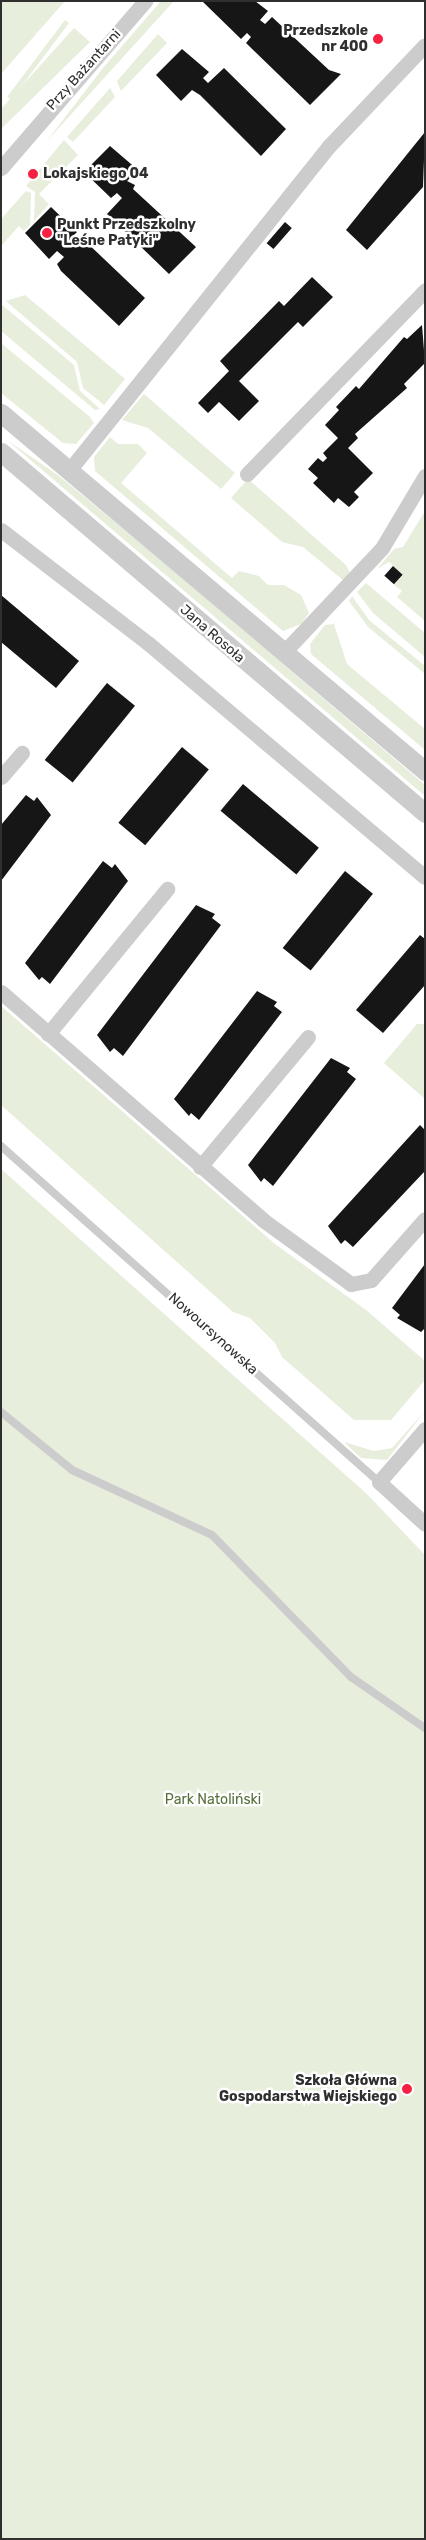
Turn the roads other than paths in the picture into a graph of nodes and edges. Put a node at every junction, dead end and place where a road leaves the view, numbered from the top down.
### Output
1 (145, 1) edge
2 (425, 45) edge
3 (23, 139) junction
4 (1, 158) edge
5 (1, 168) edge
6 (425, 290) edge
7 (1, 413) edge
8 (1, 452) edge
9 (71, 468) junction
10 (247, 474) dead end
11 (425, 476) edge
12 (1, 530) edge
13 (285, 651) junction
14 (22, 753) dead end
15 (425, 771) edge
16 (1, 777) edge
17 (425, 813) edge
18 (425, 877) edge
19 (167, 889) dead end
20 (1, 992) edge
21 (48, 1034) junction
22 (308, 1037) dead end
23 (1, 1146) edge
24 (200, 1167) junction
25 (425, 1219) edge
26 (1, 1412) edge
27 (425, 1429) edge
28 (379, 1482) junction
29 (425, 1524) edge
30 (425, 1728) edge

1 - 3 street, Przy Bażantarni
2 - 9 street
3 - 4 street, Przy Bażantarni
3 - 5 street, Przy Bażantarni
6 - 10 street
7 - 9 street
8 - 17 street, Jana Rosoła
9 - 13 street
11 - 13 street
12 - 18 street
13 - 15 street
14 - 16 street
19 - 21 street
20 - 21 street
21 - 24 street
22 - 24 street
23 - 28 lane, Nowoursynowska
24 - 25 street
26 - 30 lane
27 - 28 street
28 - 29 street, Nowoursynowska

